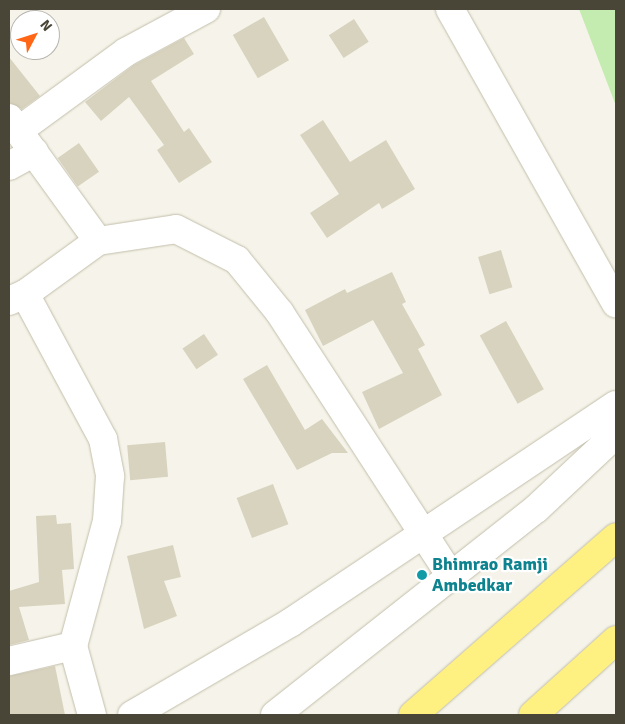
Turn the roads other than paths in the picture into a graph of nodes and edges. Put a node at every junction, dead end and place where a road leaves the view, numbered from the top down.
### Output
1 (206, 9) edge
2 (450, 9) edge
3 (20, 134) edge
4 (9, 166) edge
5 (98, 241) junction
6 (17, 298) edge
7 (616, 304) edge
8 (616, 405) edge
9 (616, 434) edge
10 (425, 536) junction
11 (616, 537) edge
12 (451, 576) junction
13 (616, 640) edge
14 (73, 646) junction
15 (9, 661) edge
16 (92, 715) edge
17 (132, 715) edge
18 (275, 715) edge
19 (413, 715) edge
20 (533, 715) edge

1 - 3 street
2 - 7 street
3 - 4 street
3 - 5 street
5 - 6 street
5 - 10 street
6 - 14 street
8 - 10 street
9 - 12 street
10 - 12 street
10 - 17 street
11 - 19 highway
12 - 18 street
13 - 20 highway
14 - 15 street
14 - 16 street

